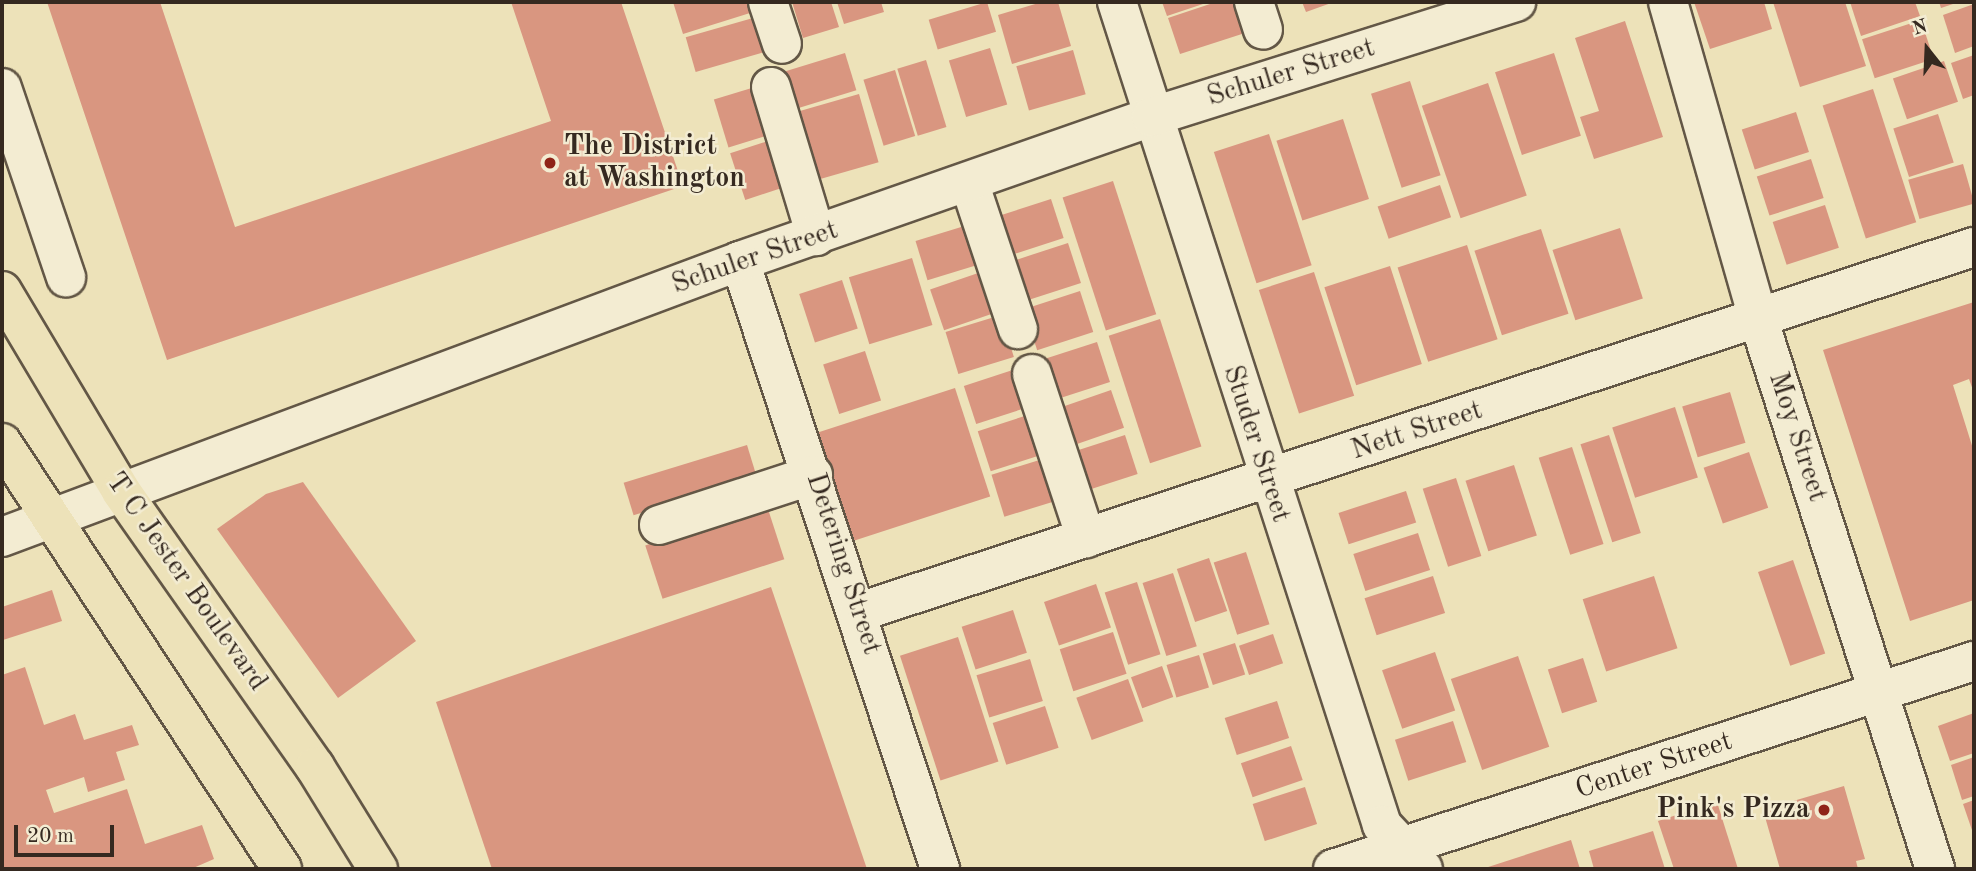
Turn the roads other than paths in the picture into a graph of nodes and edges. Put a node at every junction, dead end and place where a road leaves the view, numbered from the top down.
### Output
1 (768, 2) edge
2 (1117, 2) edge
3 (1516, 2) edge
4 (1668, 2) edge
5 (782, 44) dead end
6 (771, 87) dead end
7 (2, 88) edge
8 (1151, 117) junction
9 (970, 185) junction
10 (816, 236) junction
11 (1974, 247) edge
12 (740, 261) junction
13 (66, 277) dead end
14 (2, 291) edge
15 (1758, 318) junction
16 (1018, 329) dead end
17 (1032, 374) dead end
18 (2, 443) edge
19 (813, 475) junction
20 (1268, 480) junction
21 (121, 491) junction
22 (49, 518) junction
23 (659, 525) dead end
24 (2, 537) edge
25 (1086, 538) junction
26 (859, 612) junction
27 (1974, 661) edge
28 (1881, 692) junction
29 (1412, 859) edge
30 (282, 869) edge
31 (379, 869) edge
32 (940, 869) edge
33 (1333, 869) edge
34 (1936, 869) edge

1 - 5 street
2 - 8 street, Studer Street
3 - 8 street, Schuler Street
4 - 15 street, Moy Street
6 - 10 street
7 - 13 street
8 - 9 street, Schuler Street
8 - 20 street, Studer Street
9 - 10 street, Schuler Street
9 - 16 street
10 - 12 street, Schuler Street
11 - 15 street, Nett Street
12 - 19 street, Detering Street
12 - 21 street, Schuler Street
14 - 21 main road, T C Jester Boulevard
15 - 20 street, Nett Street
15 - 28 street, Moy Street
17 - 25 street
18 - 22 main road
19 - 23 street
19 - 26 street, Detering Street
20 - 25 street, Nett Street
20 - 29 street, Studer Street
21 - 22 street, Schuler Street
21 - 31 main road, T C Jester Boulevard
22 - 24 street, Schuler Street
22 - 30 main road
25 - 26 street, Nett Street
26 - 32 street, Detering Street
27 - 28 street, Center Street
28 - 29 street, Center Street
28 - 34 street, Moy Street
29 - 33 street, Center Street

